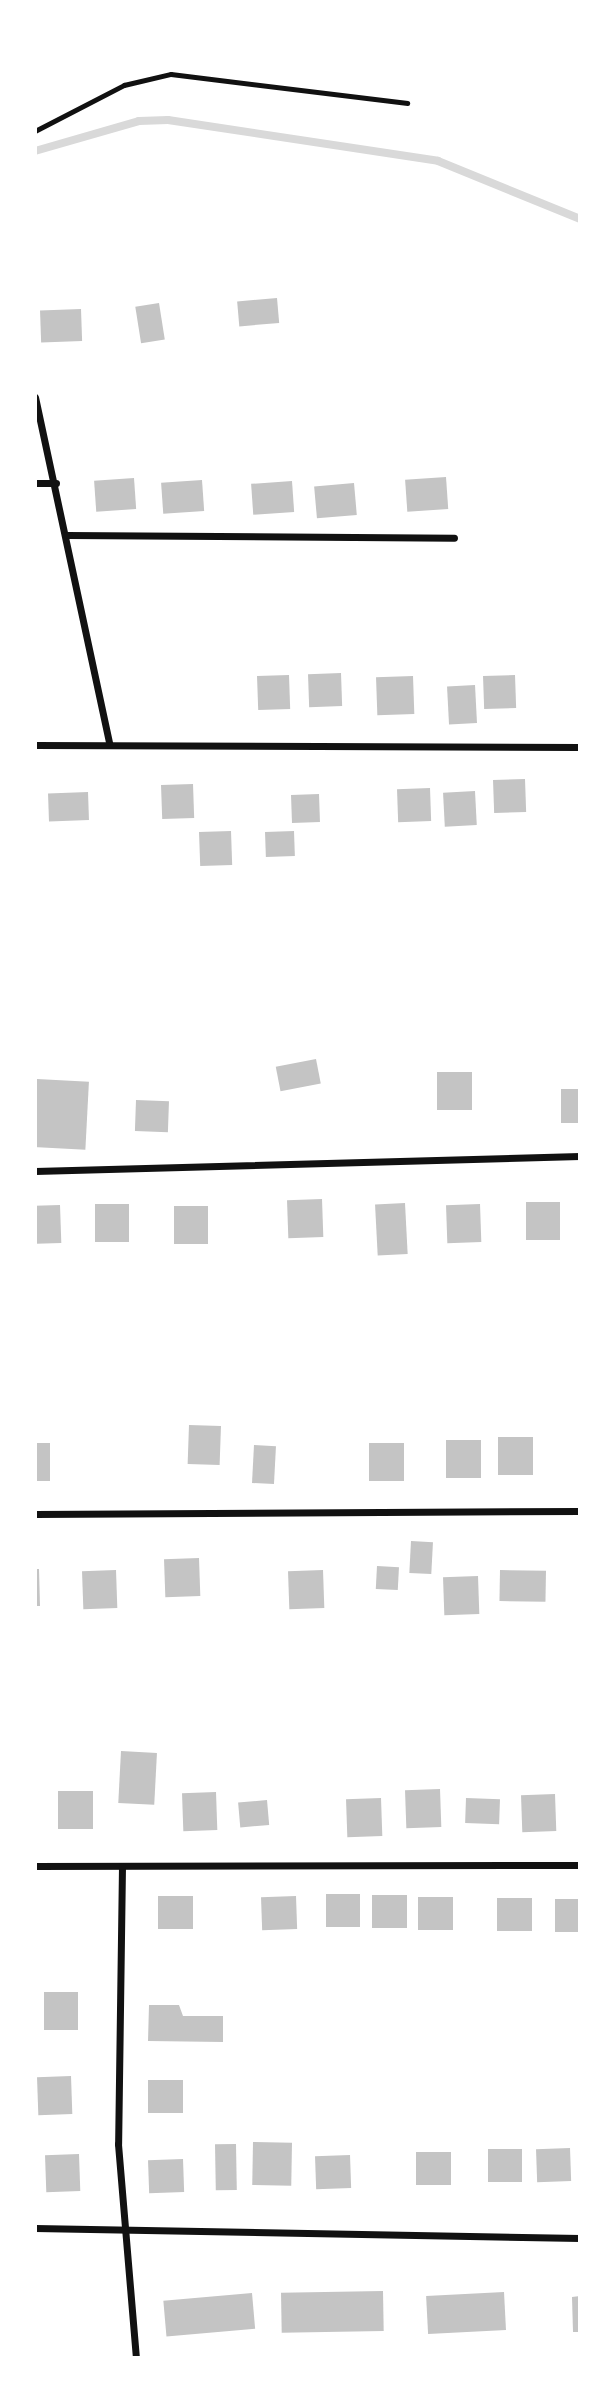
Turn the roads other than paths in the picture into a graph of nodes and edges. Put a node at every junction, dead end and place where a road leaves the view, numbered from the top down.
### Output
1 (35, 397) edge
2 (35, 482) edge
3 (56, 483) junction
4 (67, 535) junction
5 (454, 538) dead end
6 (109, 743) junction
7 (35, 745) edge
8 (580, 747) edge
9 (580, 1156) edge
10 (35, 1171) edge
11 (580, 1511) edge
12 (35, 1514) edge
13 (580, 1865) edge
14 (35, 1866) edge
15 (122, 1866) junction
16 (35, 2228) edge
17 (125, 2229) junction
18 (580, 2238) edge
19 (136, 2358) edge

1 - 3 street
2 - 3 street
3 - 4 street
4 - 5 street
4 - 6 street
6 - 7 street
6 - 8 street
9 - 10 street
11 - 12 street
13 - 15 street
14 - 15 street
15 - 17 street
16 - 17 street
17 - 18 street
17 - 19 street

